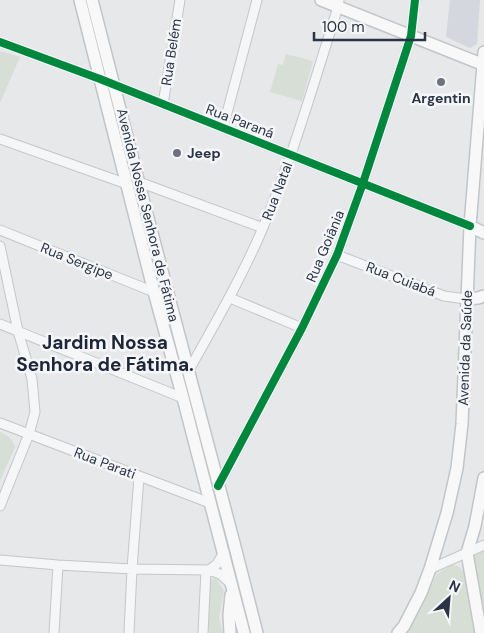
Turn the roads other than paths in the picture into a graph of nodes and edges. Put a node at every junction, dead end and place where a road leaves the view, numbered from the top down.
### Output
1 (80, 0) edge
2 (92, 0) edge
3 (180, 0) edge
4 (257, 0) edge
5 (321, 0) edge
6 (415, 0) edge
7 (338, 3) edge
8 (411, 36) junction
9 (0, 42) edge
10 (484, 52) edge
11 (484, 65) edge
12 (100, 79) junction
13 (115, 85) junction
14 (163, 104) junction
15 (223, 128) junction
16 (0, 139) edge
17 (291, 154) junction
18 (139, 182) junction
19 (364, 183) junction
20 (127, 184) junction
21 (470, 226) junction
22 (263, 228) junction
23 (0, 230) edge
24 (484, 232) edge
25 (0, 246) edge
26 (337, 255) junction
27 (154, 292) junction
28 (484, 296) edge
29 (230, 298) junction
30 (466, 299) junction
31 (0, 324) edge
32 (302, 328) junction
33 (18, 331) junction
34 (188, 372) junction
35 (183, 398) junction
36 (0, 423) edge
37 (28, 434) junction
38 (139, 477) junction
39 (484, 478) edge
40 (218, 486) junction
41 (210, 503) junction
42 (0, 506) edge
43 (475, 526) junction
44 (219, 536) junction
45 (484, 536) edge
46 (234, 543) junction
47 (484, 545) edge
48 (224, 552) junction
49 (467, 553) junction
50 (0, 560) edge
51 (58, 565) junction
52 (132, 569) junction
53 (430, 569) junction
54 (207, 570) junction
55 (232, 585) junction
56 (402, 631) edge
57 (54, 633) edge
58 (129, 633) edge
59 (203, 633) edge
60 (230, 633) edge
61 (244, 633) edge
62 (257, 633) edge
63 (481, 633) edge

1 - 12 main road, Avenida Nossa Senhora de Fátima
2 - 13 main road, Avenida Nossa Senhora de Fátima
3 - 14 street, Rua Belém
4 - 15 street
5 - 7 main road
6 - 8 street, Rua Goiânia
7 - 8 main road
7 - 17 street, Rua Natal
8 - 11 main road
8 - 19 street, Rua Goiânia
9 - 12 street, Rua Paraná
10 - 11 main road, Avenida da Saúde
11 - 21 main road, Avenida da Saúde
12 - 13 street, Rua Paraná
12 - 20 main road, Avenida Nossa Senhora de Fátima
13 - 14 street, Rua Paraná
13 - 18 main road, Avenida Nossa Senhora de Fátima
14 - 15 street, Rua Paraná
15 - 17 street, Rua Paraná
16 - 20 street
17 - 19 street, Rua Paraná
17 - 22 street, Rua Natal
18 - 22 street
18 - 34 main road, Avenida Nossa Senhora de Fátima
19 - 21 street, Rua Paraná
19 - 26 street, Rua Goiânia
20 - 27 main road, Avenida Nossa Senhora de Fátima
21 - 24 main road
21 - 30 main road, Avenida da Saúde
22 - 29 street, Rua Natal
23 - 27 street, Rua Sergipe
25 - 33 street
26 - 30 street, Rua Cuiabá
26 - 32 street, Rua Goiânia
27 - 35 main road, Avenida Nossa Senhora de Fátima
28 - 30 main road
29 - 32 street
29 - 34 street, Rua Natal
30 - 53 main road, Avenida da Saúde
31 - 33 street
32 - 40 street, Rua Goiânia
33 - 35 street
33 - 37 street
34 - 40 main road, Avenida Nossa Senhora de Fátima
35 - 41 main road, Avenida Nossa Senhora de Fátima
36 - 37 street, Rua Parati
37 - 38 street, Rua Parati
37 - 42 street
38 - 41 street, Rua Parati
38 - 52 street
39 - 43 main road
40 - 46 main road, Avenida Nossa Senhora de Fátima
41 - 44 main road, Avenida Nossa Senhora de Fátima
43 - 45 main road
43 - 49 main road
44 - 46 main road
44 - 48 main road, Avenida Nossa Senhora de Fátima
46 - 62 main road, Avenida Nossa Senhora de Fátima
47 - 49 street
48 - 54 street
48 - 55 main road, Avenida Nossa Senhora de Fátima
49 - 53 street
49 - 63 main road
50 - 51 street
51 - 52 street
51 - 57 street
52 - 54 street
52 - 58 street
53 - 56 main road, Avenida da Saúde
54 - 55 street
54 - 59 street
55 - 60 main road
55 - 61 main road, Avenida Nossa Senhora de Fátima

